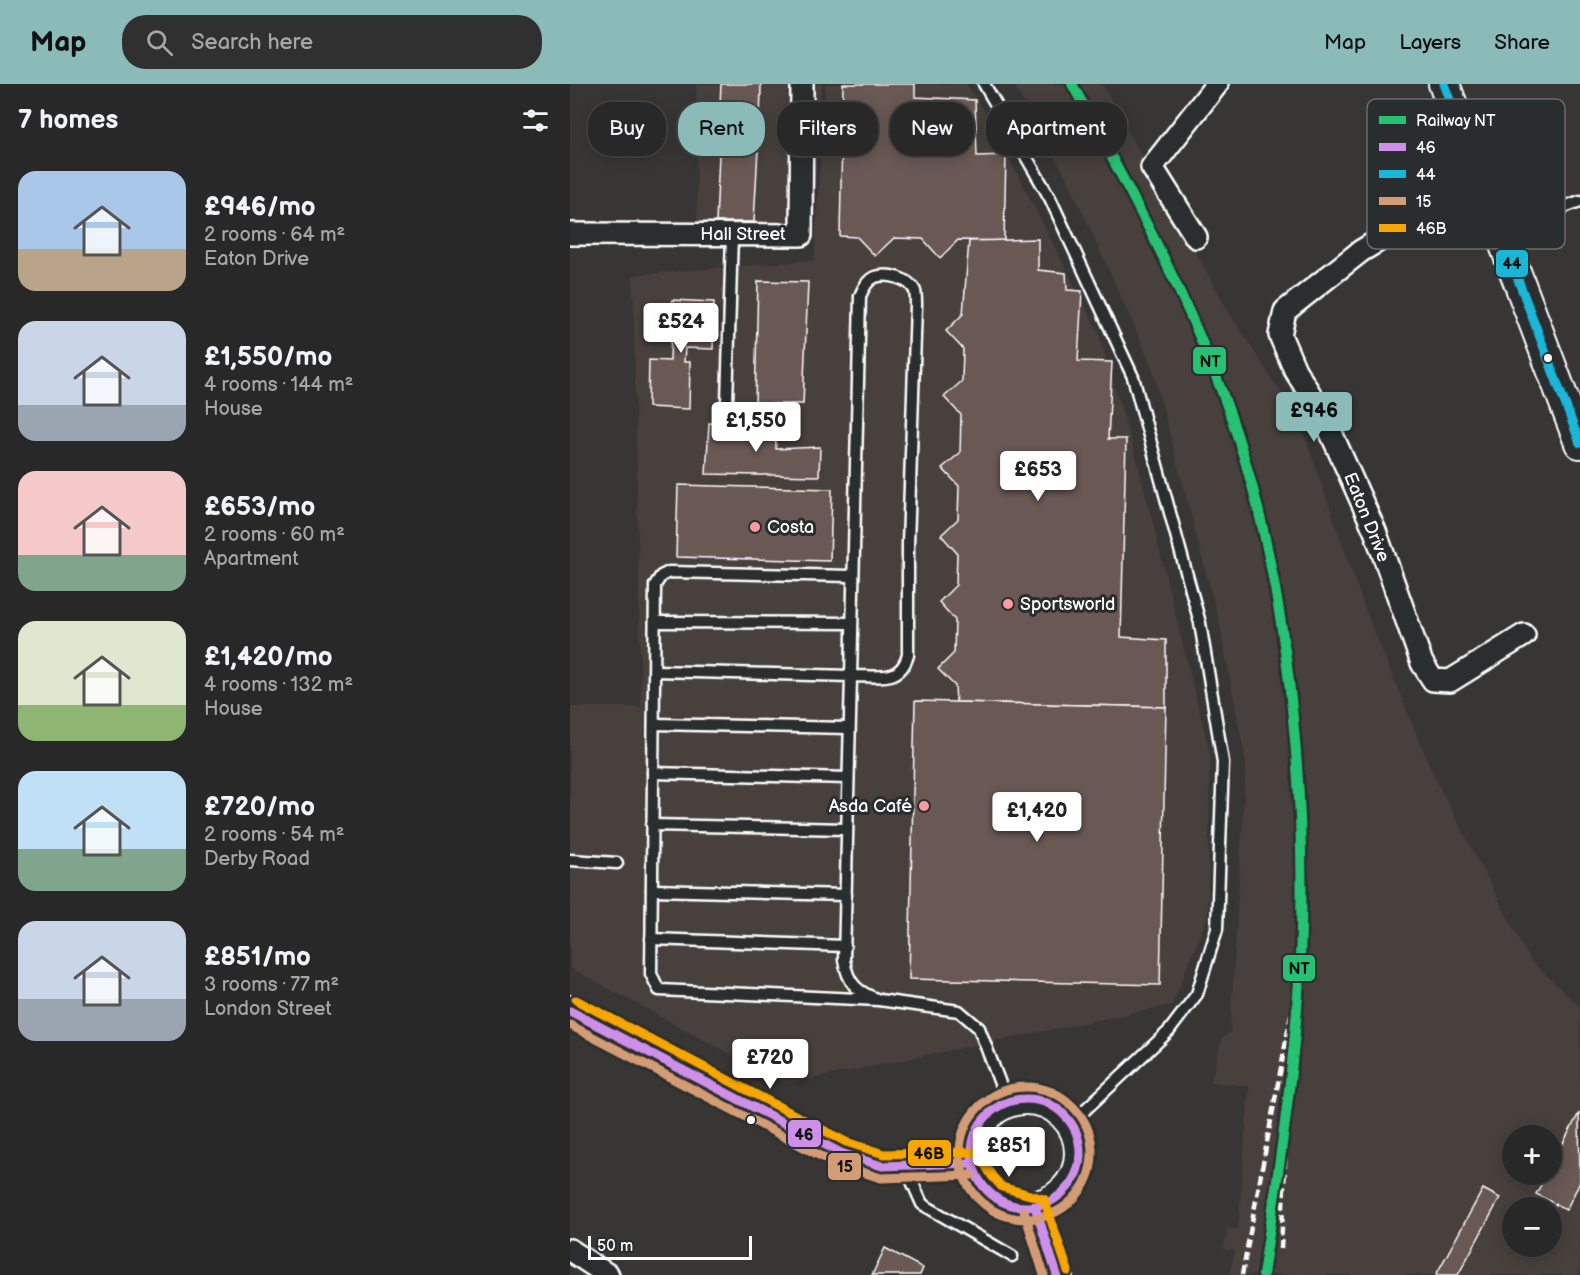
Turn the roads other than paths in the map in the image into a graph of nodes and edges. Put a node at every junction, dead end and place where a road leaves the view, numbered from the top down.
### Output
1 (802, 84) edge
2 (984, 84) edge
3 (1217, 84) edge
4 (1444, 84) edge
5 (1450, 99) edge
6 (1580, 201) edge
7 (1565, 207) edge
8 (570, 234) edge
9 (732, 234) junction
10 (1196, 237) dead end
11 (1367, 247) edge
12 (1506, 249) edge
13 (727, 403) dead end
14 (1580, 443) edge
15 (852, 576) junction
16 (655, 622) junction
17 (851, 623) junction
18 (1524, 635) dead end
19 (655, 671) junction
20 (850, 676) junction
21 (654, 724) junction
22 (849, 728) junction
23 (653, 773) junction
24 (848, 778) junction
25 (652, 825) junction
26 (847, 829) junction
27 (570, 860) edge
28 (617, 862) dead end
29 (652, 890) junction
30 (846, 895) junction
31 (651, 939) junction
32 (845, 946) junction
33 (879, 1000) junction
34 (570, 1011) edge
35 (1007, 1102) junction
36 (1071, 1123) junction
37 (972, 1162) junction
38 (905, 1165) junction
39 (1035, 1207) junction
40 (570, 1250) edge
41 (1012, 1256) dead end
42 (608, 1275) edge
43 (1057, 1275) edge

1 - 9 street, Hall Street
2 - 36 lane
3 - 10 street
4 - 5 street
6 - 7 lane
8 - 9 street, Hall Street
9 - 13 lane
11 - 18 street, Eaton Drive
12 - 14 street
15 - 16 lane
15 - 17 lane
15 - 20 lane
16 - 17 lane
16 - 19 lane
17 - 20 lane
19 - 20 lane
19 - 21 lane
20 - 22 lane
21 - 22 lane
21 - 23 lane
22 - 24 lane
23 - 24 lane
23 - 25 lane
24 - 26 lane
25 - 26 lane
25 - 29 lane
26 - 30 lane
27 - 28 lane
29 - 30 lane
29 - 31 lane
30 - 32 lane
31 - 32 lane
31 - 33 lane
32 - 33 lane
33 - 35 lane
34 - 38 street
35 - 36 street
35 - 37 street
36 - 39 street
37 - 38 street
37 - 39 street
38 - 41 lane
39 - 43 street
40 - 42 street

